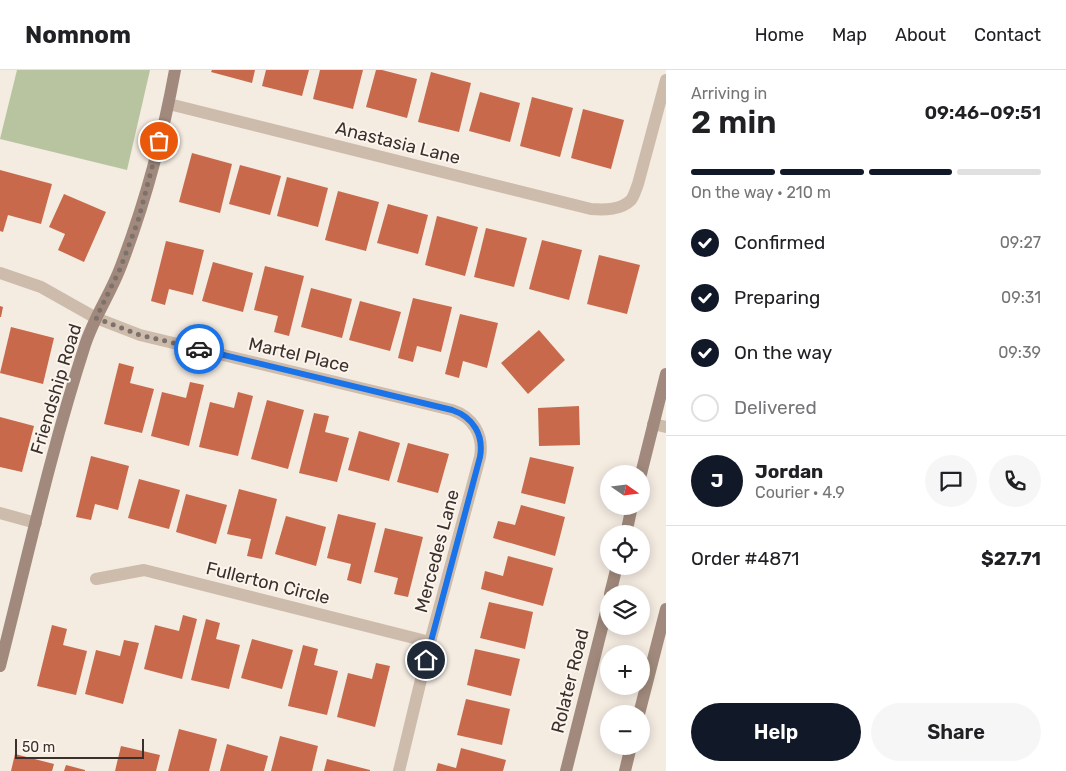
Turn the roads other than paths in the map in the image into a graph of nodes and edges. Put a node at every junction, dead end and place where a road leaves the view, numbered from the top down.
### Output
1 (176, 70) edge
2 (666, 80) edge
3 (169, 104) junction
4 (0, 273) edge
5 (96, 318) junction
6 (666, 374) edge
7 (660, 425) edge
8 (476, 428) joint
9 (644, 465) edge
10 (0, 513) edge
11 (36, 523) junction
12 (96, 579) dead end
13 (666, 609) edge
14 (600, 635) edge
15 (430, 642) junction
16 (0, 666) edge
17 (641, 705) edge
18 (629, 755) edge
19 (400, 771) edge
20 (566, 771) edge
21 (625, 771) edge

1 - 3 street, Friendship Road
2 - 3 street, Anastasia Lane
3 - 5 street, Friendship Road
4 - 5 street, Martel Place
5 - 8 street, Martel Place
5 - 11 street, Friendship Road
6 - 7 street
7 - 9 street
8 - 15 street, Mercedes Lane
10 - 11 street
11 - 16 street, Friendship Road
12 - 15 street, Fullerton Circle
13 - 17 street
14 - 20 street, Rolater Road
15 - 19 street, Mercedes Lane
18 - 21 street

